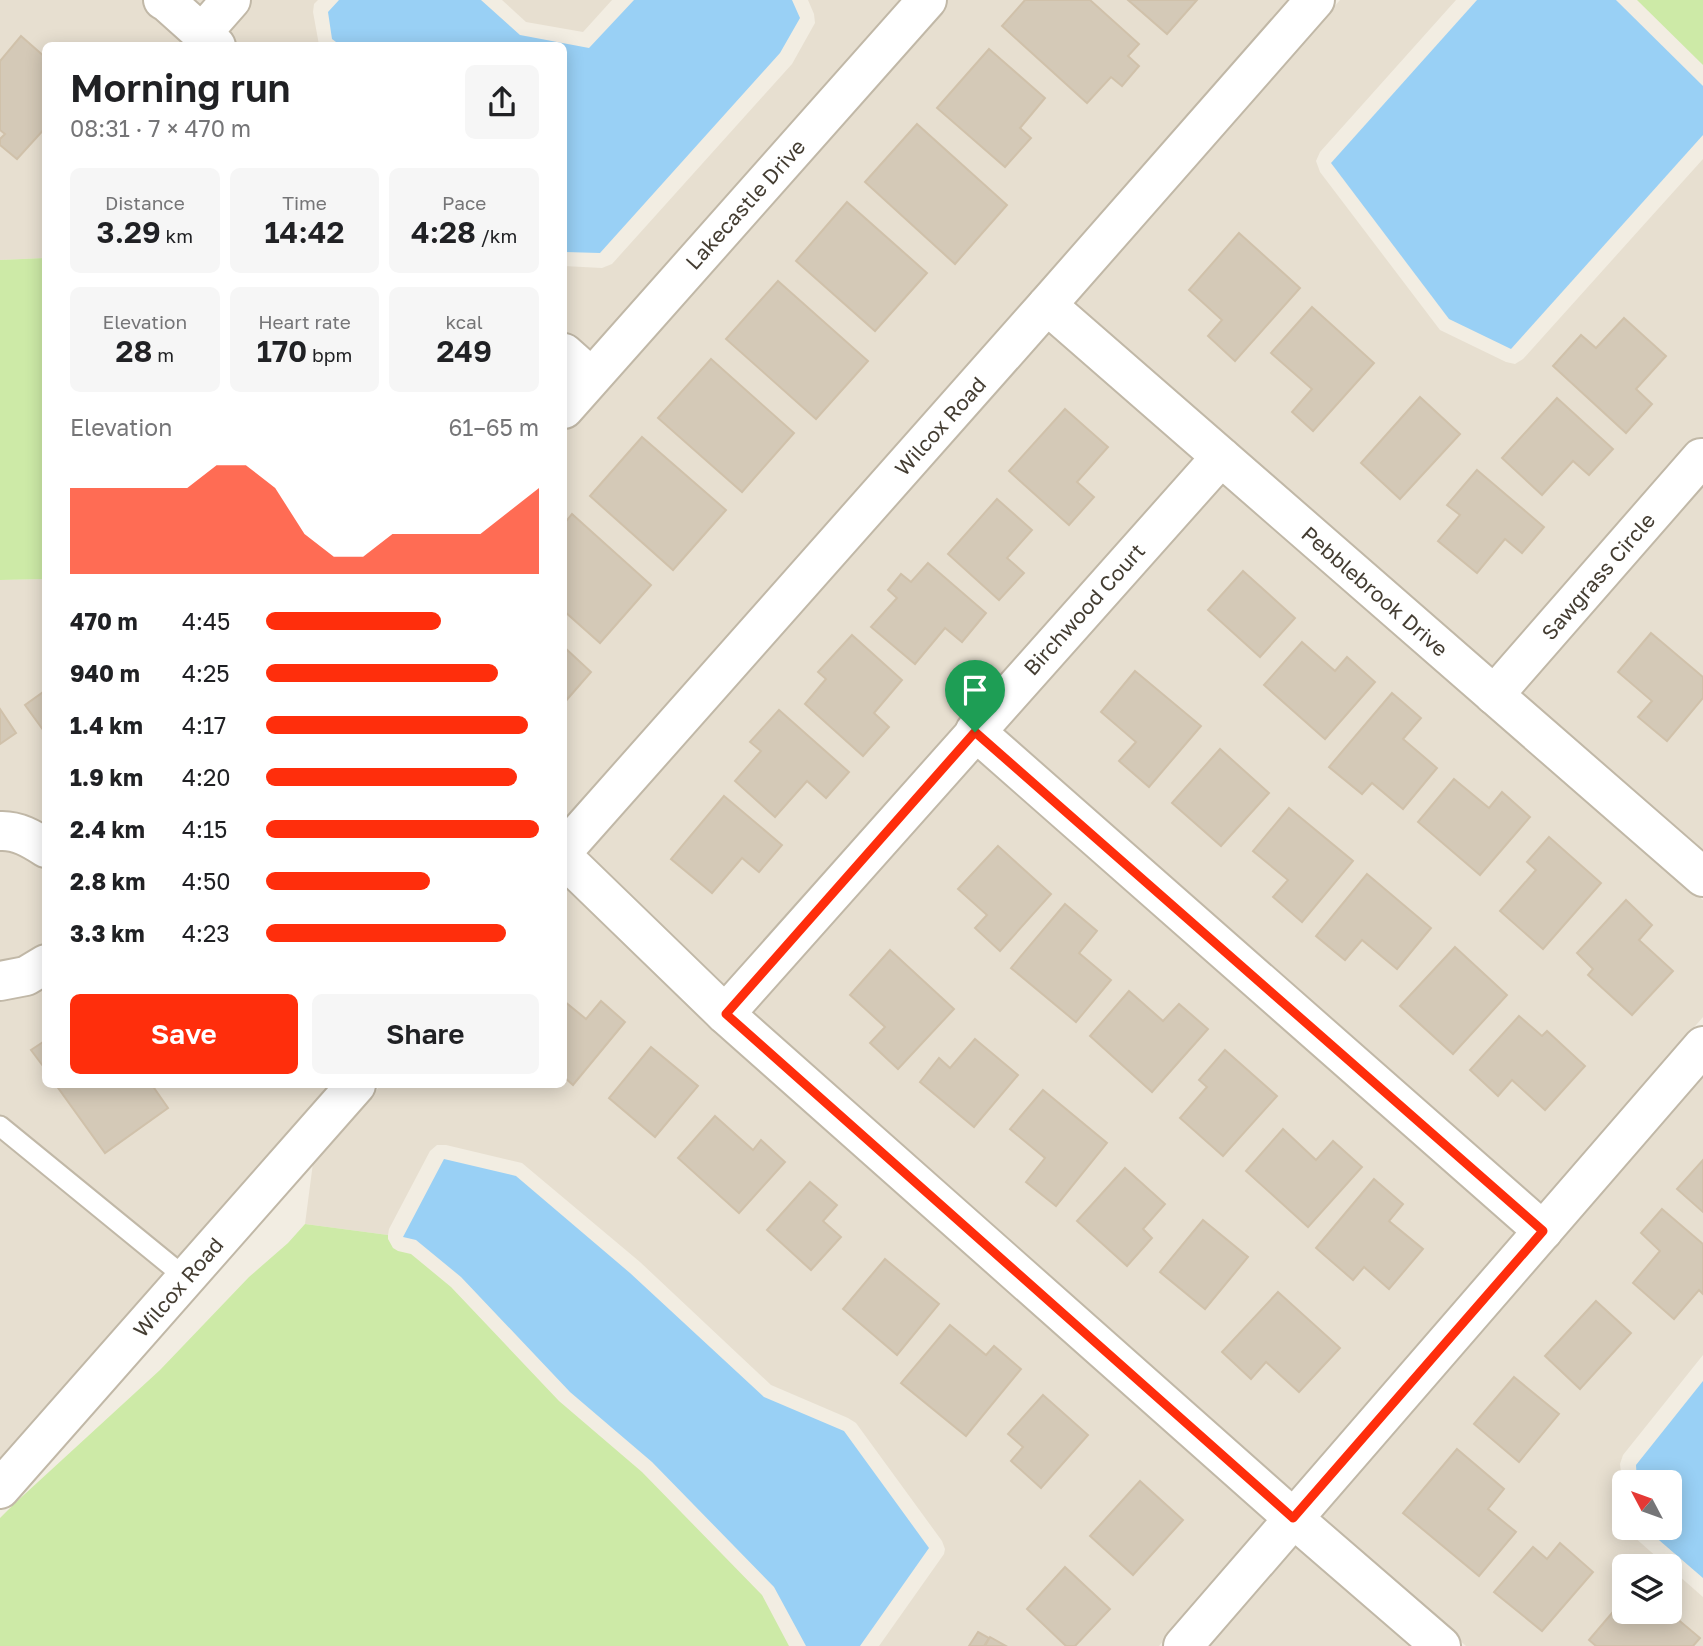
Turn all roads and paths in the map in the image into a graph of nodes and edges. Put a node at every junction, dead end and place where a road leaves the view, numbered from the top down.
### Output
1 (163, 0) edge
2 (231, 0) edge
3 (927, 0) edge
4 (1315, 0) edge
5 (209, 39) edge
6 (1047, 305) junction
7 (577, 365) edge
8 (567, 399) edge
9 (1221, 457) junction
10 (1703, 458) edge
11 (1494, 695) junction
12 (975, 732) junction
13 (0, 831) edge
14 (42, 845) edge
15 (567, 847) edge
16 (567, 861) edge
17 (1703, 877) edge
18 (42, 966) edge
19 (0, 981) edge
20 (726, 1014) junction
21 (1703, 1046) edge
22 (353, 1088) edge
23 (0, 1126) edge
24 (1543, 1231) junction
25 (186, 1278) junction
26 (0, 1489) edge
27 (1293, 1518) junction
28 (1183, 1646) edge
29 (1441, 1646) edge

1 - 5 street
2 - 5 street
3 - 7 street, Lakecastle Drive
4 - 6 street, Wilcox Road
6 - 9 street, Pebblebrook Drive
6 - 15 street, Wilcox Road
7 - 8 street, Lakecastle Drive
9 - 11 street, Pebblebrook Drive
9 - 12 street, Birchwood Court
10 - 11 street, Sawgrass Circle
11 - 17 street, Pebblebrook Drive
12 - 20 street, Birchwood Court
12 - 24 street
13 - 14 street
16 - 20 street
18 - 19 street
20 - 27 street
21 - 24 street
22 - 25 street, Wilcox Road
23 - 25 lane
24 - 27 street
25 - 26 street, Wilcox Road
27 - 28 street
27 - 29 street

